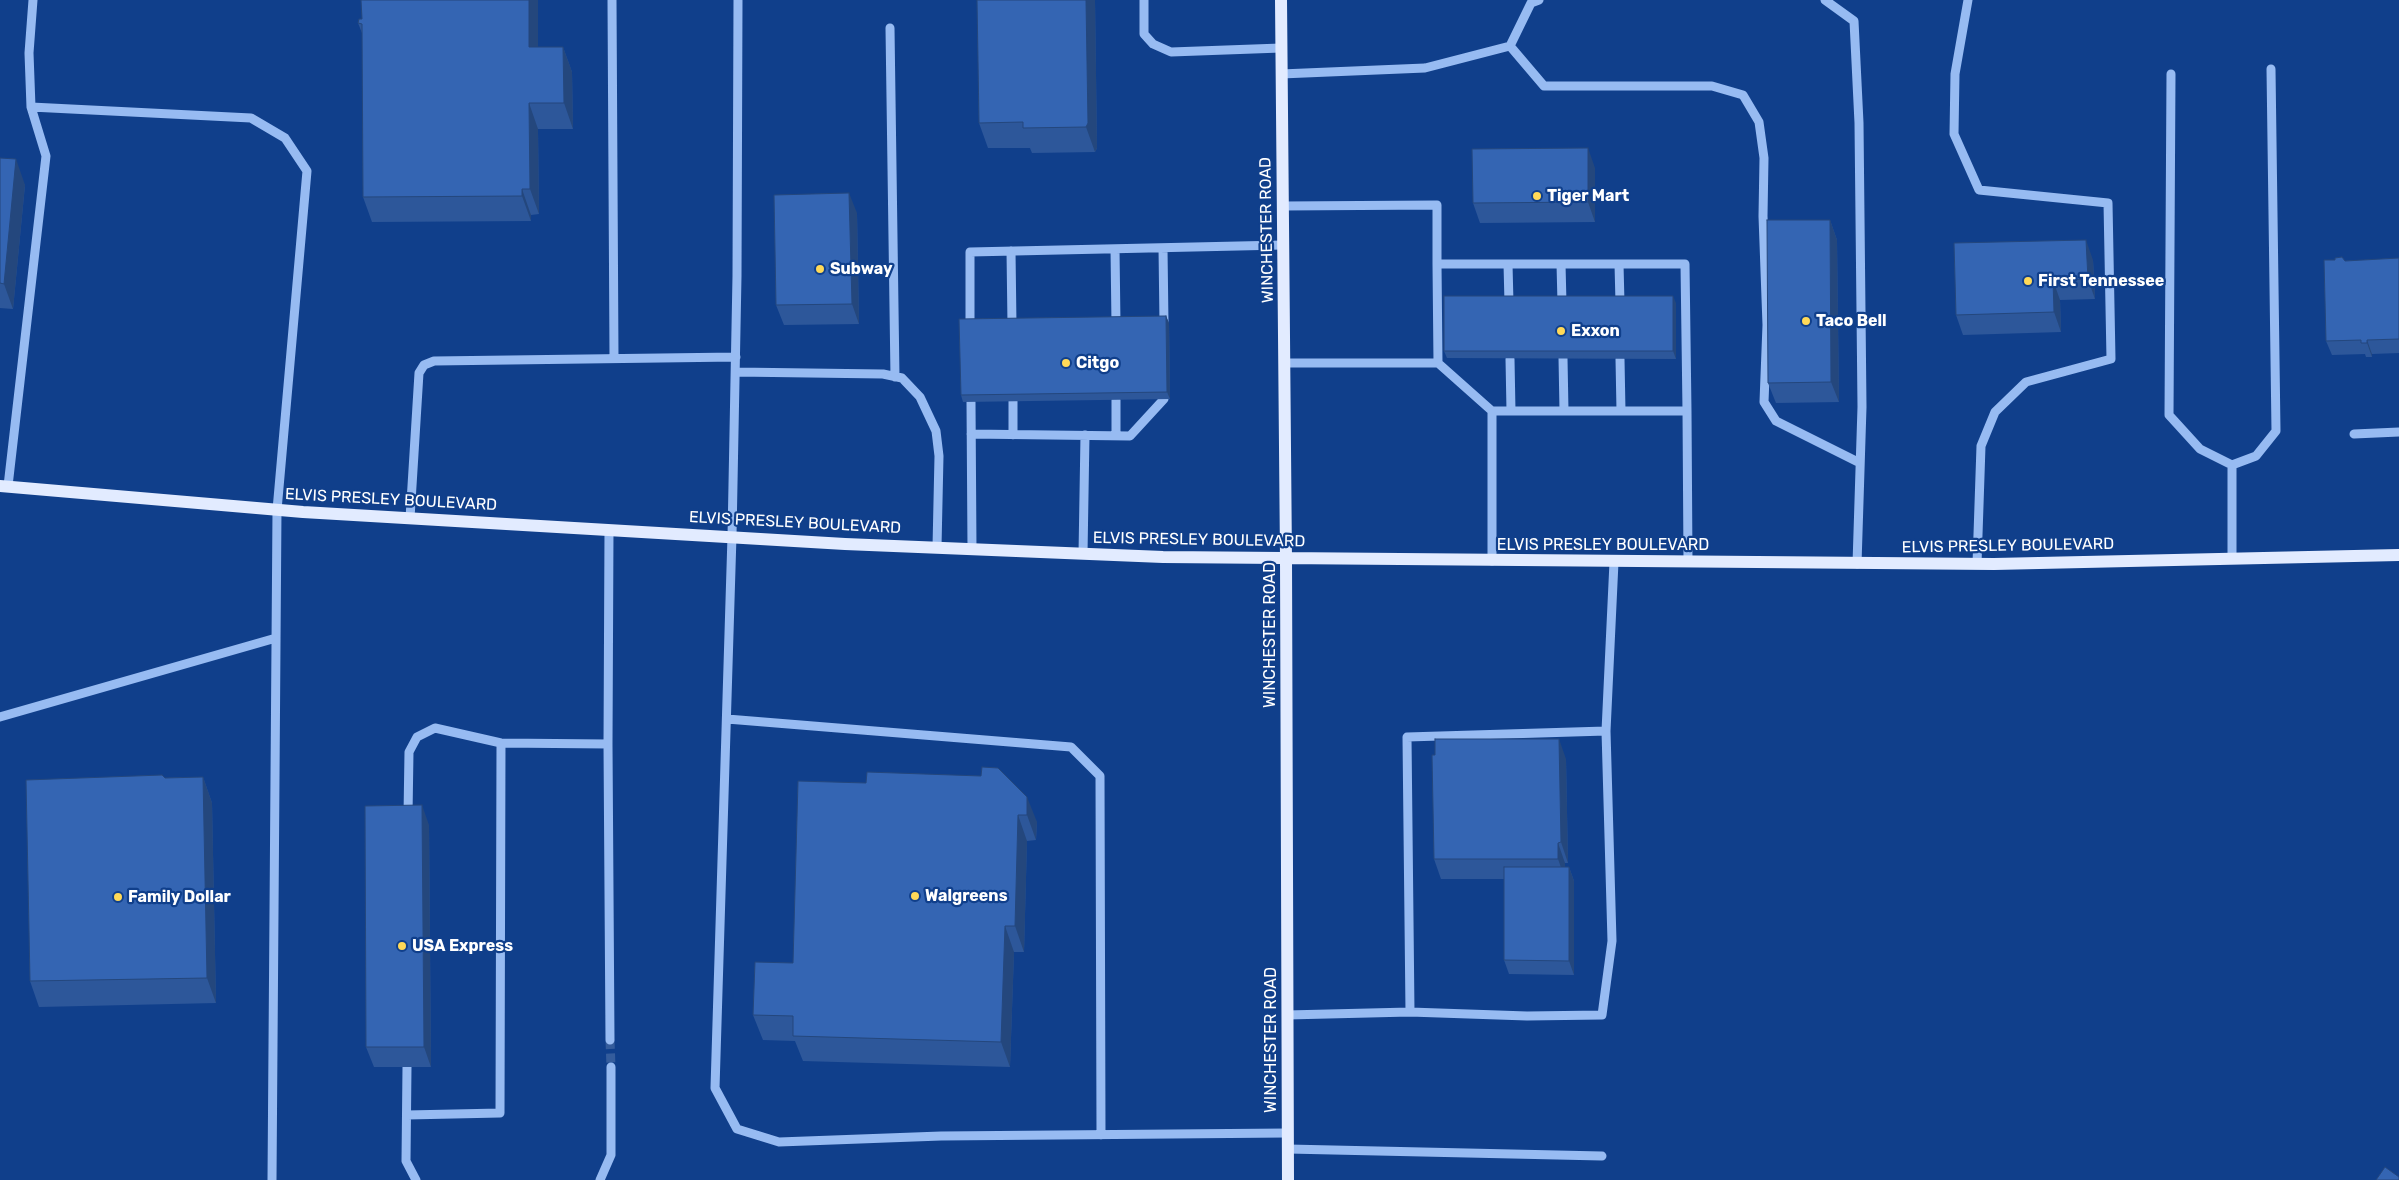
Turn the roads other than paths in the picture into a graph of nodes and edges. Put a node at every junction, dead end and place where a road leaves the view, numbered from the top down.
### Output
1 (33, 0) edge
2 (612, 0) edge
3 (738, 0) edge
4 (1144, 0) edge
5 (1281, 0) edge
6 (1538, 0) edge
7 (1825, 0) edge
8 (1968, 0) edge
9 (890, 28) dead end
10 (1510, 46) junction
11 (1281, 48) junction
12 (2271, 69) dead end
13 (1282, 74) junction
14 (2171, 74) dead end
15 (31, 107) junction
16 (1283, 206) junction
17 (1283, 245) junction
18 (1163, 248) junction
19 (1115, 249) junction
20 (1011, 251) junction
21 (1437, 264) junction
22 (1508, 264) junction
23 (1561, 264) junction
24 (1619, 264) junction
25 (1509, 303) edge
26 (1562, 303) edge
27 (1620, 303) edge
28 (1116, 324) edge
29 (1164, 324) edge
30 (1012, 325) edge
31 (970, 326) edge
32 (614, 357) junction
33 (736, 357) junction
34 (1510, 358) edge
35 (1563, 358) edge
36 (1620, 359) edge
37 (1284, 363) junction
38 (1438, 363) junction
39 (736, 372) junction
40 (895, 377) junction
41 (1164, 399) edge
42 (1116, 400) edge
43 (1013, 401) edge
44 (971, 402) edge
45 (1511, 411) junction
46 (1564, 411) junction
47 (1621, 411) junction
48 (1687, 411) junction
49 (1492, 412) junction
50 (2399, 432) edge
51 (971, 434) junction
52 (1013, 434) junction
53 (2354, 434) dead end
54 (1084, 435) junction
55 (1116, 436) junction
56 (1860, 463) junction
57 (2232, 466) junction
58 (4, 486) edge
59 (278, 510) junction
60 (410, 518) junction
61 (609, 530) junction
62 (732, 536) junction
63 (937, 547) junction
64 (972, 549) junction
65 (1083, 554) junction
66 (2399, 555) edge
67 (2232, 558) junction
68 (1286, 559) junction
69 (1492, 561) junction
70 (1614, 562) junction
71 (1688, 562) junction
72 (1857, 564) junction
73 (1977, 564) junction
74 (276, 638) junction
75 (0, 716) edge
76 (727, 718) junction
77 (1606, 731) junction
78 (502, 743) junction
79 (608, 744) junction
80 (408, 826) edge
81 (1410, 1012) junction
82 (1287, 1016) junction
83 (610, 1040) tunnel mouth
84 (611, 1067) tunnel mouth
85 (407, 1068) edge
86 (407, 1115) junction
87 (1287, 1133) junction
88 (1101, 1135) junction
89 (1288, 1149) junction
90 (1602, 1156) dead end
91 (272, 1180) edge
92 (416, 1180) edge
93 (600, 1180) edge
94 (1288, 1180) edge

1 - 15 lane
2 - 32 lane
3 - 33 lane
4 - 11 lane
5 - 11 main road, WINCHESTER ROAD
6 - 10 lane
7 - 56 lane
8 - 73 lane
9 - 40 lane
10 - 13 lane
10 - 56 lane
11 - 13 main road, WINCHESTER ROAD
12 - 57 lane
13 - 16 main road, WINCHESTER ROAD
14 - 57 lane
15 - 58 lane
15 - 59 lane
16 - 17 main road, WINCHESTER ROAD
16 - 21 lane
17 - 18 lane
17 - 37 main road, WINCHESTER ROAD
18 - 19 lane
18 - 29 lane
19 - 20 lane
19 - 28 lane
20 - 30 lane
20 - 31 lane
21 - 22 lane
21 - 38 lane
22 - 23 lane
22 - 25 lane
23 - 24 lane
23 - 26 lane
24 - 27 lane
24 - 48 lane
32 - 33 lane
32 - 60 lane
33 - 39 lane
34 - 45 lane
35 - 46 lane
36 - 47 lane
37 - 38 lane
37 - 68 main road, WINCHESTER ROAD
38 - 49 lane
39 - 40 lane
39 - 62 lane
40 - 63 lane
41 - 55 lane
42 - 55 lane
43 - 52 lane
44 - 51 lane
45 - 46 lane
45 - 49 lane
46 - 47 lane
47 - 48 lane
48 - 71 lane
49 - 69 lane
50 - 53 lane
51 - 52 lane
51 - 64 lane
52 - 54 lane
54 - 55 lane
54 - 65 lane
56 - 72 lane
57 - 67 lane
58 - 59 main road, ELVIS PRESLEY BOULEVARD
59 - 60 main road, ELVIS PRESLEY BOULEVARD
59 - 74 lane
60 - 61 main road, ELVIS PRESLEY BOULEVARD
61 - 62 main road, ELVIS PRESLEY BOULEVARD
61 - 79 lane
62 - 63 main road, ELVIS PRESLEY BOULEVARD
62 - 76 lane
63 - 64 main road, ELVIS PRESLEY BOULEVARD
64 - 65 main road, ELVIS PRESLEY BOULEVARD
65 - 68 main road, ELVIS PRESLEY BOULEVARD
66 - 67 main road, ELVIS PRESLEY BOULEVARD
67 - 73 main road, ELVIS PRESLEY BOULEVARD
68 - 69 main road, ELVIS PRESLEY BOULEVARD
68 - 82 main road, WINCHESTER ROAD
69 - 70 main road, ELVIS PRESLEY BOULEVARD
70 - 71 main road, ELVIS PRESLEY BOULEVARD
70 - 77 lane
71 - 72 main road, ELVIS PRESLEY BOULEVARD
72 - 73 main road, ELVIS PRESLEY BOULEVARD
74 - 75 lane
74 - 91 lane
76 - 88 lane
76 - 88 lane
77 - 81 lane
77 - 81 lane
78 - 79 lane
78 - 80 lane
78 - 86 lane
79 - 83 lane
81 - 82 lane
82 - 87 main road, WINCHESTER ROAD
84 - 93 lane
85 - 86 lane
86 - 92 lane
87 - 88 lane
87 - 89 main road, WINCHESTER ROAD
89 - 90 lane
89 - 94 main road, WINCHESTER ROAD

